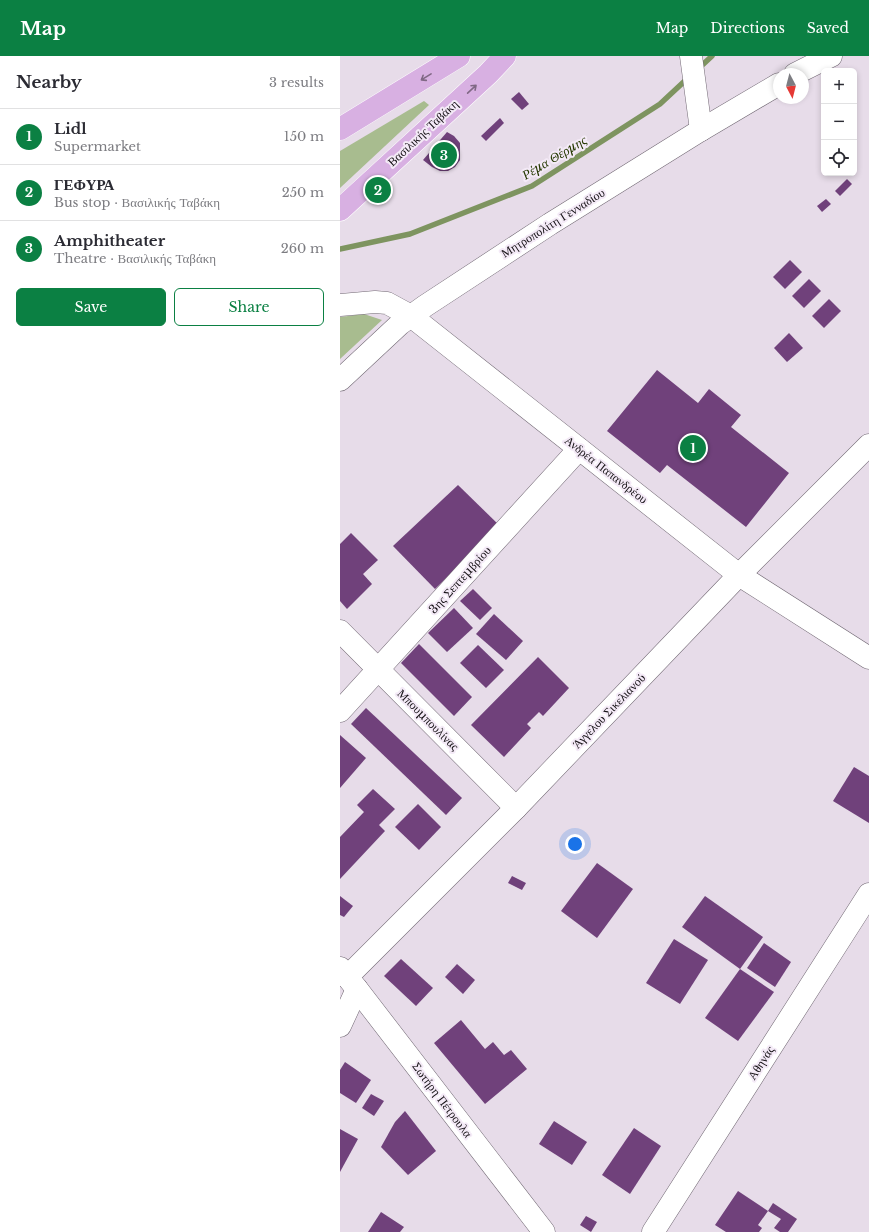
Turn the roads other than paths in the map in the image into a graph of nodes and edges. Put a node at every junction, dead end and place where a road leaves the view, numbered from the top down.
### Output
1 (459, 56) edge
2 (505, 56) edge
3 (690, 56) edge
4 (831, 56) edge
5 (807, 68) edge
6 (773, 88) edge
7 (340, 129) edge
8 (701, 130) junction
9 (340, 210) edge
10 (340, 304) edge
11 (411, 316) junction
12 (340, 380) edge
13 (869, 445) edge
14 (579, 449) junction
15 (739, 575) junction
16 (340, 631) edge
17 (869, 658) edge
18 (378, 670) junction
19 (340, 712) edge
20 (516, 808) junction
21 (869, 894) edge
22 (348, 978) edge
23 (340, 1026) edge
24 (544, 1232) edge
25 (653, 1232) edge

1 -> 7 main road
9 -> 2 main road, Βασιλικής Ταβάκη
3 - 8 street
4 - 5 street
6 - 8 street, Μητροπολίτη Γενναδίου
8 - 11 street, Μητροπολίτη Γενναδίου
10 - 11 street, Ανδρέα Παπανδρέου
11 - 12 street, Μητροπολίτη Γενναδίου
11 - 14 street, Ανδρέα Παπανδρέου
13 - 15 street, Άγγελου Σικελιανού
14 - 15 street, Ανδρέα Παπανδρέου
14 - 18 street, 3ης Σεπτεμβρίου
15 - 17 street, Ανδρέα Παπανδρέου
15 - 20 street, Άγγελου Σικελιανού
16 - 18 street, Μπουμπουλίνας
18 - 19 street, 3ης Σεπτεμβρίου
18 - 20 street, Μπουμπουλίνας
20 - 22 street, Άγγελου Σικελιανού
21 - 25 street, Αθηνάς
22 - 23 street, Άγγελου Σικελιανού
22 - 24 street, Σωτήρη Πέτρουλα

